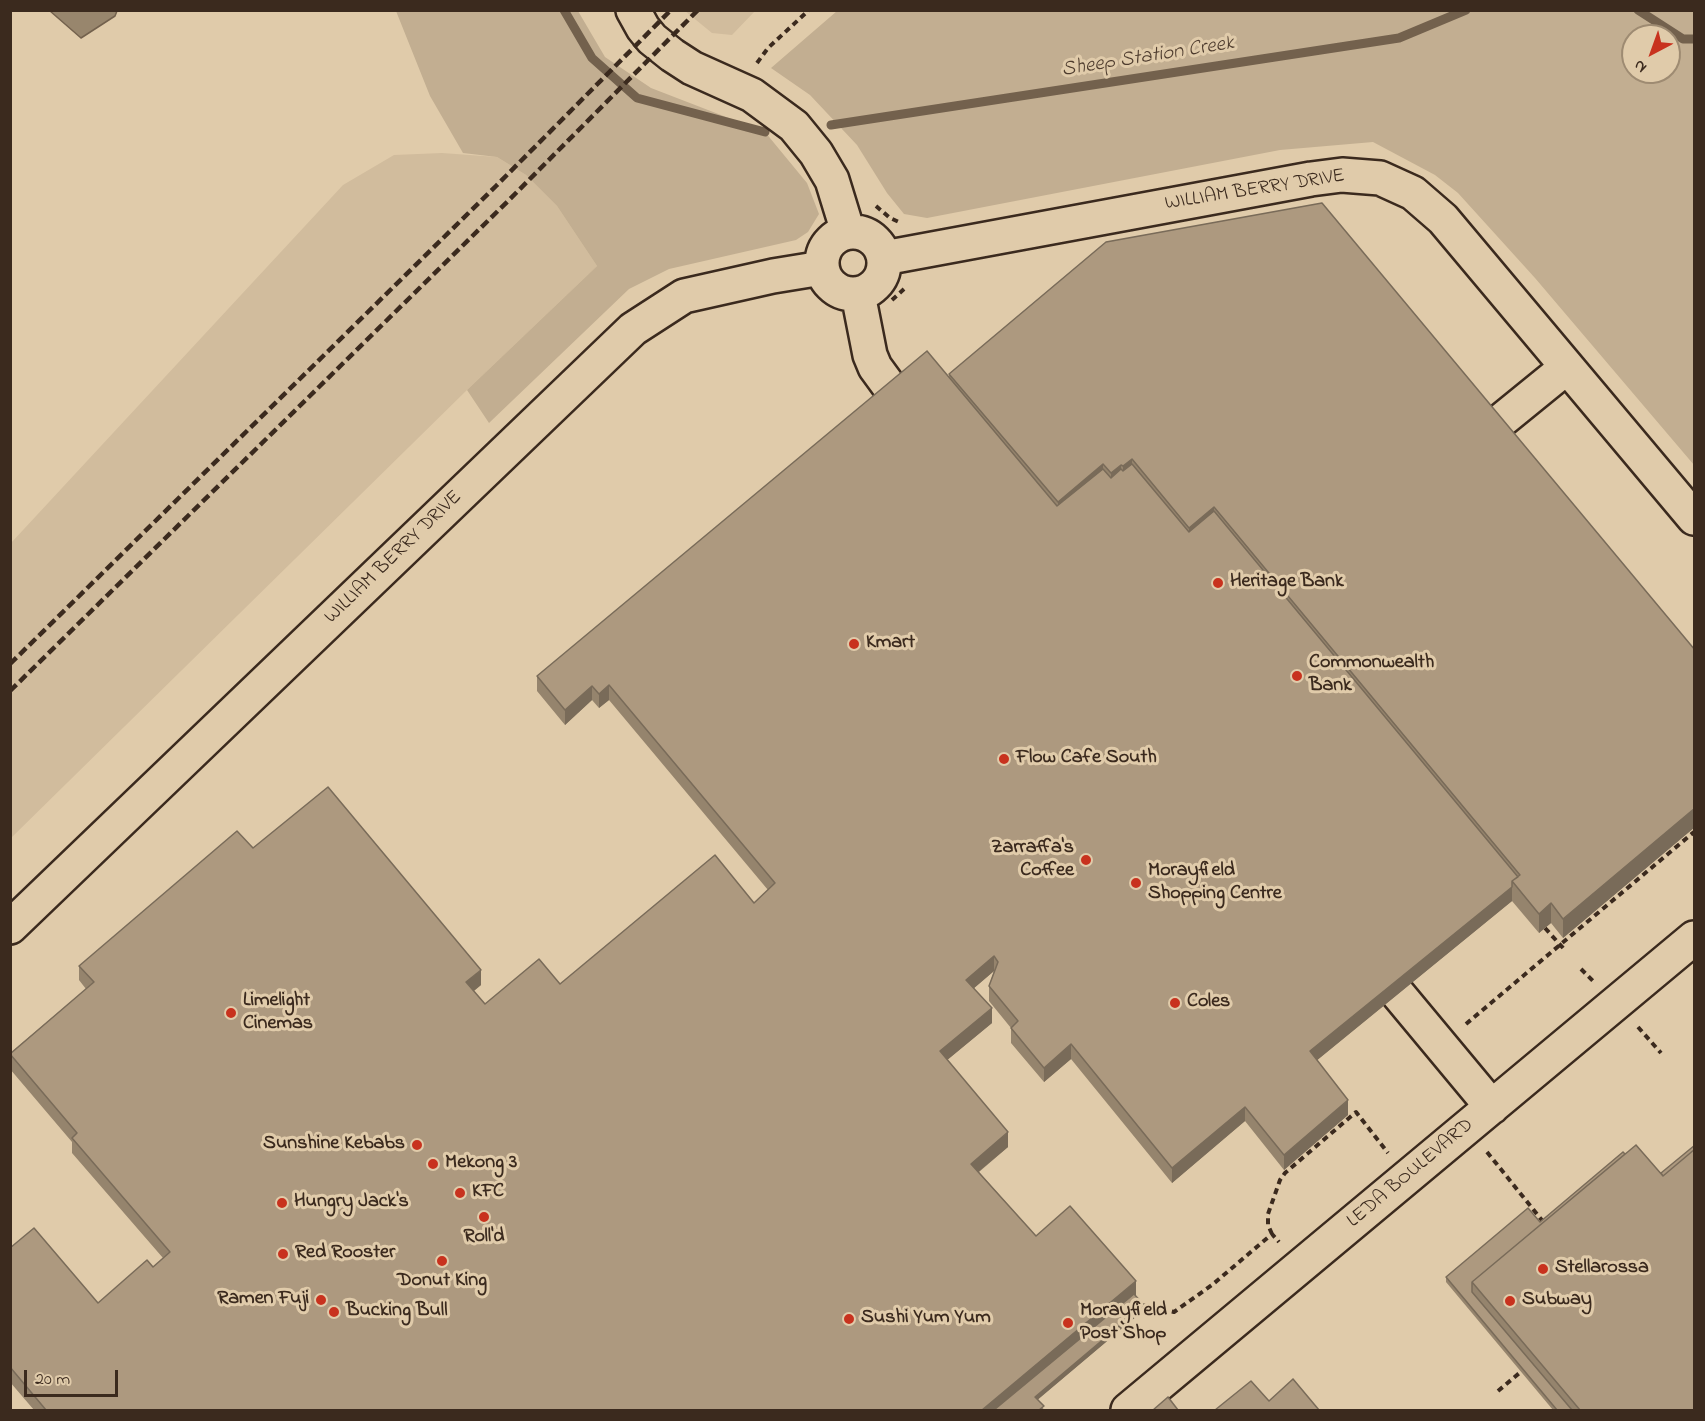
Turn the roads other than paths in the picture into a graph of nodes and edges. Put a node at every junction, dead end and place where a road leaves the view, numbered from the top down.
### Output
1 (633, 10) edge
2 (848, 232) junction
3 (884, 258) junction
4 (822, 268) junction
5 (858, 294) junction
6 (1567, 367) junction
7 (894, 393) edge
8 (1492, 428) edge
9 (1695, 518) edge
10 (10, 927) edge
11 (1695, 938) edge
12 (1398, 994) edge
13 (1492, 1107) junction
14 (1128, 1410) edge

1 - 2 street
2 - 3 street
2 - 4 street
3 - 5 street
3 - 6 street, WILLIAM BERRY DRIVE
4 - 5 street
4 - 10 street, WILLIAM BERRY DRIVE
5 - 7 street
6 - 8 street
6 - 9 street, WILLIAM BERRY DRIVE
11 - 13 street, LEDA BOULEVARD
12 - 13 street
13 - 14 street, LEDA BOULEVARD

